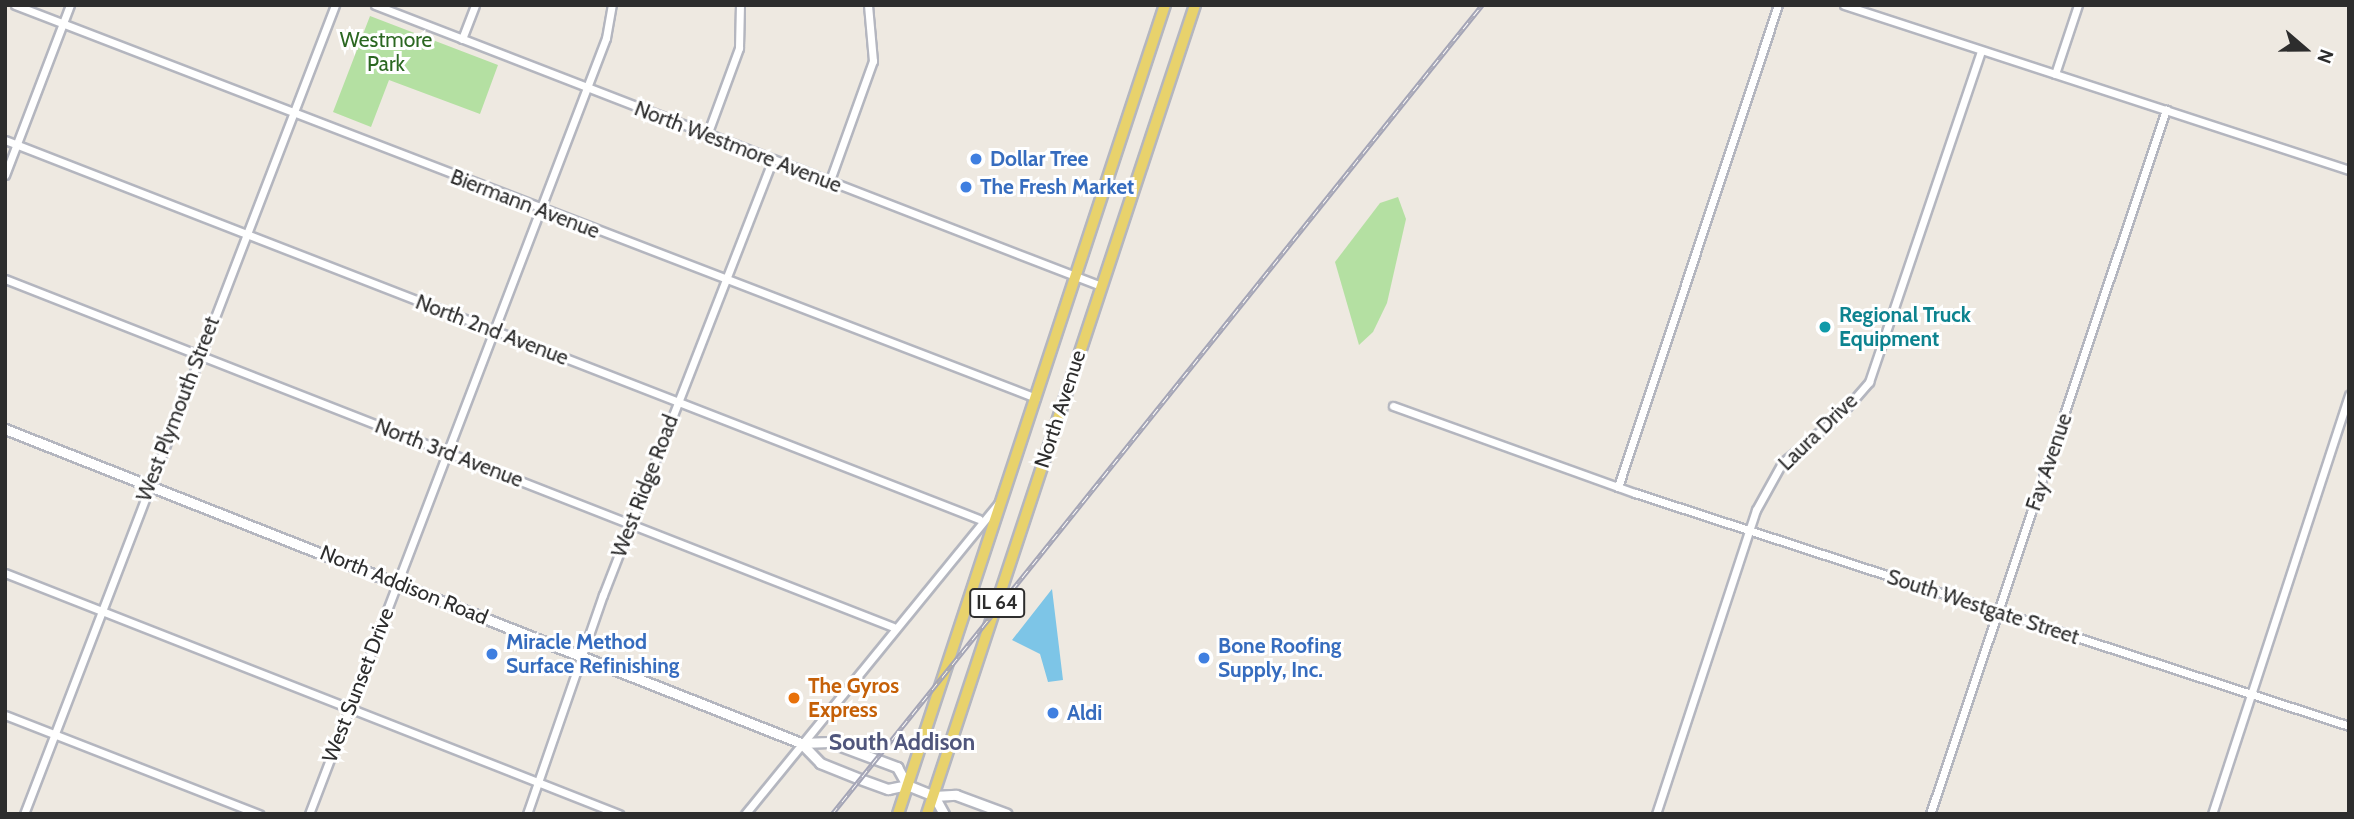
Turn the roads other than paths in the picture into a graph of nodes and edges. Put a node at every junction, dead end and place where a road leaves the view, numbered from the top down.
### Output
1 (15, 5) edge
2 (70, 5) edge
3 (335, 5) edge
4 (375, 5) edge
5 (475, 5) edge
6 (612, 5) edge
7 (740, 5) edge
8 (868, 5) edge
9 (1165, 5) edge
10 (1195, 5) edge
11 (1778, 5) edge
12 (1844, 5) edge
13 (2078, 5) edge
14 (63, 24) junction
15 (462, 39) junction
16 (1981, 51) junction
17 (2055, 74) junction
18 (586, 88) junction
19 (2166, 110) junction
20 (293, 113) junction
21 (707, 135) junction
22 (5, 140) edge
23 (17, 144) junction
24 (772, 161) junction
25 (2349, 170) edge
26 (5, 175) edge
27 (829, 183) junction
28 (539, 209) junction
29 (246, 233) junction
30 (1076, 276) junction
31 (5, 279) edge
32 (725, 282) junction
33 (1101, 286) junction
34 (493, 330) junction
35 (199, 355) junction
36 (2349, 395) edge
37 (1036, 398) junction
38 (678, 403) junction
39 (1393, 406) dead end
40 (5, 429) edge
41 (447, 452) junction
42 (149, 483) junction
43 (1618, 487) junction
44 (1001, 500) junction
45 (979, 519) junction
46 (630, 524) junction
47 (1748, 530) junction
48 (5, 573) edge
49 (397, 583) junction
50 (102, 611) junction
51 (1998, 612) junction
52 (893, 627) junction
53 (580, 655) junction
54 (2251, 695) junction
55 (350, 708) junction
56 (5, 715) edge
57 (2349, 726) edge
58 (55, 734) junction
59 (801, 743) junction
60 (538, 782) junction
61 (907, 785) junction
62 (934, 796) junction
63 (24, 814) edge
64 (259, 814) edge
65 (309, 814) edge
66 (527, 814) edge
67 (619, 814) edge
68 (745, 814) edge
69 (898, 814) edge
70 (927, 814) edge
71 (944, 814) edge
72 (1007, 814) edge
73 (1656, 814) edge
74 (1930, 814) edge
75 (2212, 814) edge

1 - 14 street, Biermann Avenue
2 - 14 street
3 - 20 street, West Plymouth Street
4 - 15 street, North Westmore Avenue
5 - 15 street
6 - 18 street, West Sunset Drive
7 - 21 street
8 - 27 street
9 - 30 main road, North Avenue / IL 64
10 - 33 main road, North Avenue / IL 64
11 - 43 street
12 - 16 street
13 - 17 street
14 - 20 street, Biermann Avenue
14 - 23 street
15 - 18 street, North Westmore Avenue
16 - 17 street
16 - 47 street, Laura Drive
17 - 19 street
18 - 21 street, North Westmore Avenue
18 - 28 street, West Sunset Drive
19 - 25 street
19 - 51 street, Fay Avenue
20 - 28 street, Biermann Avenue
20 - 29 street, West Plymouth Street
21 - 24 street, North Westmore Avenue
22 - 23 street, North 2nd Avenue
23 - 26 street
23 - 29 street, North 2nd Avenue
24 - 27 street, North Westmore Avenue
24 - 32 street, West Ridge Road
27 - 30 street, North Westmore Avenue
28 - 32 street, Biermann Avenue
28 - 34 street, West Sunset Drive
29 - 34 street, North 2nd Avenue
29 - 35 street, West Plymouth Street
30 - 33 street, North Westmore Avenue
30 - 37 main road, North Avenue / IL 64
31 - 35 street, North 3rd Avenue
32 - 37 street, Biermann Avenue
32 - 38 street, West Ridge Road
33 - 62 main road, North Avenue / IL 64
34 - 38 street, North 2nd Avenue
34 - 41 street, West Sunset Drive
35 - 41 street, North 3rd Avenue
35 - 42 street, West Plymouth Street
36 - 54 street
37 - 44 main road, North Avenue / IL 64
38 - 45 street, North 2nd Avenue
38 - 46 street, West Ridge Road
39 - 43 street, South Westgate Street
40 - 42 street, North Addison Road
41 - 46 street, North 3rd Avenue
41 - 49 street, West Sunset Drive
42 - 49 street, North Addison Road
42 - 50 street, West Plymouth Street
43 - 47 street, South Westgate Street
44 - 45 street
44 - 61 main road, North Avenue / IL 64
45 - 52 street
46 - 52 street, North 3rd Avenue
46 - 53 street, West Ridge Road
47 - 51 street, South Westgate Street
47 - 73 street, Laura Drive
48 - 50 street
49 - 53 street, North Addison Road
49 - 55 street, West Sunset Drive
50 - 55 street
50 - 58 street, West Plymouth Street
51 - 54 street, South Westgate Street
51 - 74 street, Fay Avenue
52 - 59 street
53 - 59 street, North Addison Road
53 - 60 street, West Ridge Road
54 - 57 street, South Westgate Street
54 - 75 street
55 - 60 street
55 - 65 street, West Sunset Drive
56 - 58 street
58 - 63 street, West Plymouth Street
58 - 64 street
59 - 61 street, North Addison Road
59 - 61 street, North Addison Road
59 - 68 street
60 - 66 street, West Ridge Road
60 - 67 street
61 - 62 street, North Addison Road
61 - 69 main road, North Avenue / IL 64
62 - 70 main road, North Avenue / IL 64
62 - 71 street
62 - 72 street, North Addison Road

